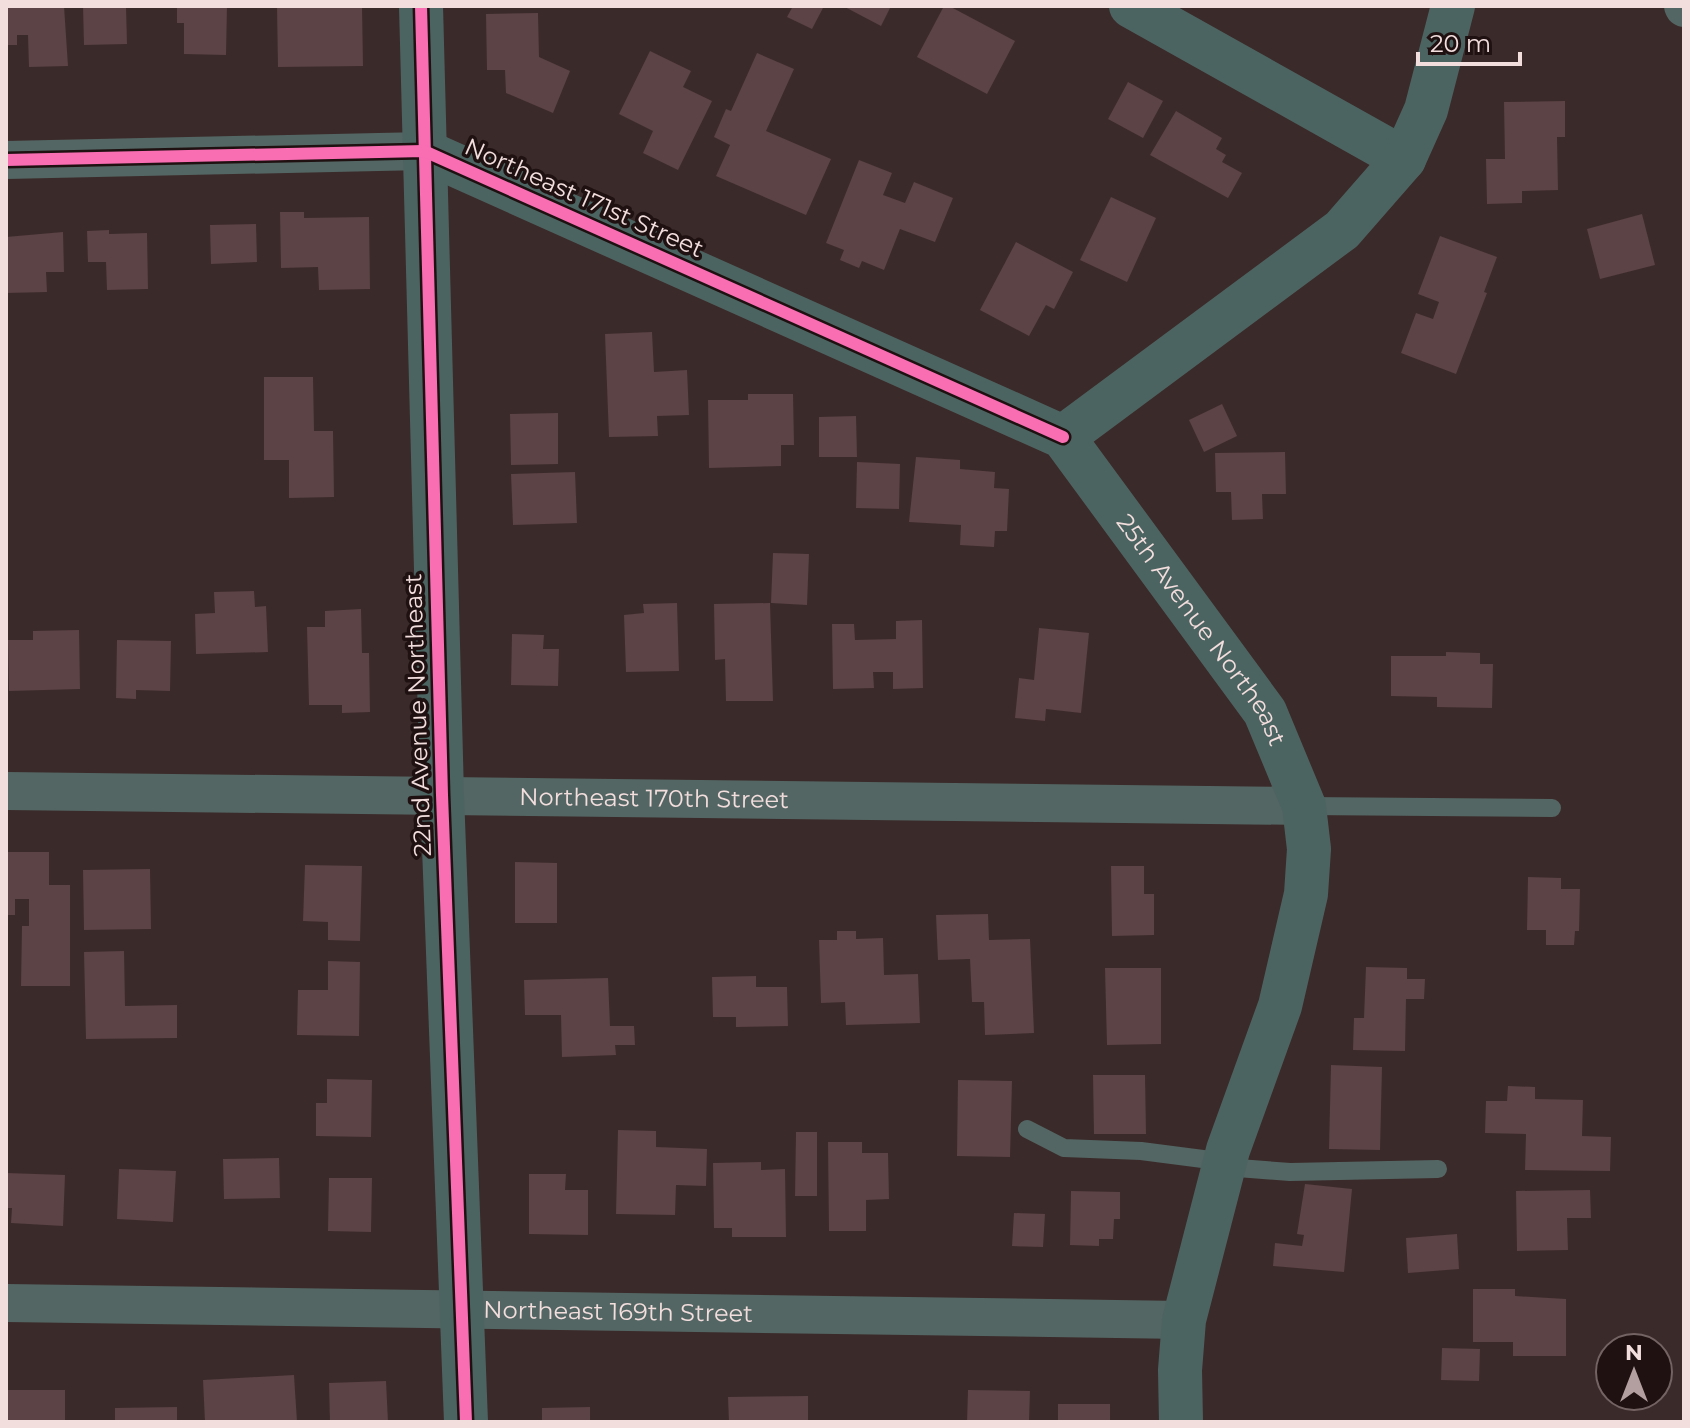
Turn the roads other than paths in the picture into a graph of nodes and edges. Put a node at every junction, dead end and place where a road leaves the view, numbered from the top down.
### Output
1 (421, 6) edge
2 (1131, 6) edge
3 (1453, 6) edge
4 (424, 151) junction
5 (1404, 159) junction
6 (6, 160) edge
7 (1063, 437) junction
8 (6, 791) edge
9 (442, 795) junction
10 (1304, 806) junction
11 (1552, 808) dead end
12 (1027, 1129) dead end
13 (1226, 1164) junction
14 (1438, 1169) dead end
15 (6, 1303) edge
16 (462, 1309) junction
17 (1184, 1320) junction
18 (466, 1422) edge
19 (1181, 1422) edge

1 - 4 street, 22nd Avenue Northeast
2 - 5 street
3 - 5 street
4 - 6 street, Northeast 171st Street
4 - 7 street, Northeast 171st Street
4 - 9 street, 22nd Avenue Northeast
5 - 7 street
7 - 10 street, 25th Avenue Northeast
8 - 9 street, Northeast 170th Street
9 - 10 street, Northeast 170th Street
9 - 16 street, 22nd Avenue Northeast
10 - 11 lane
10 - 13 street, 25th Avenue Northeast
12 - 13 lane
13 - 14 lane
13 - 17 street, 25th Avenue Northeast
15 - 16 street, Northeast 169th Street
16 - 17 street, Northeast 169th Street
16 - 18 street, 22nd Avenue Northeast
17 - 19 street, 25th Avenue Northeast

